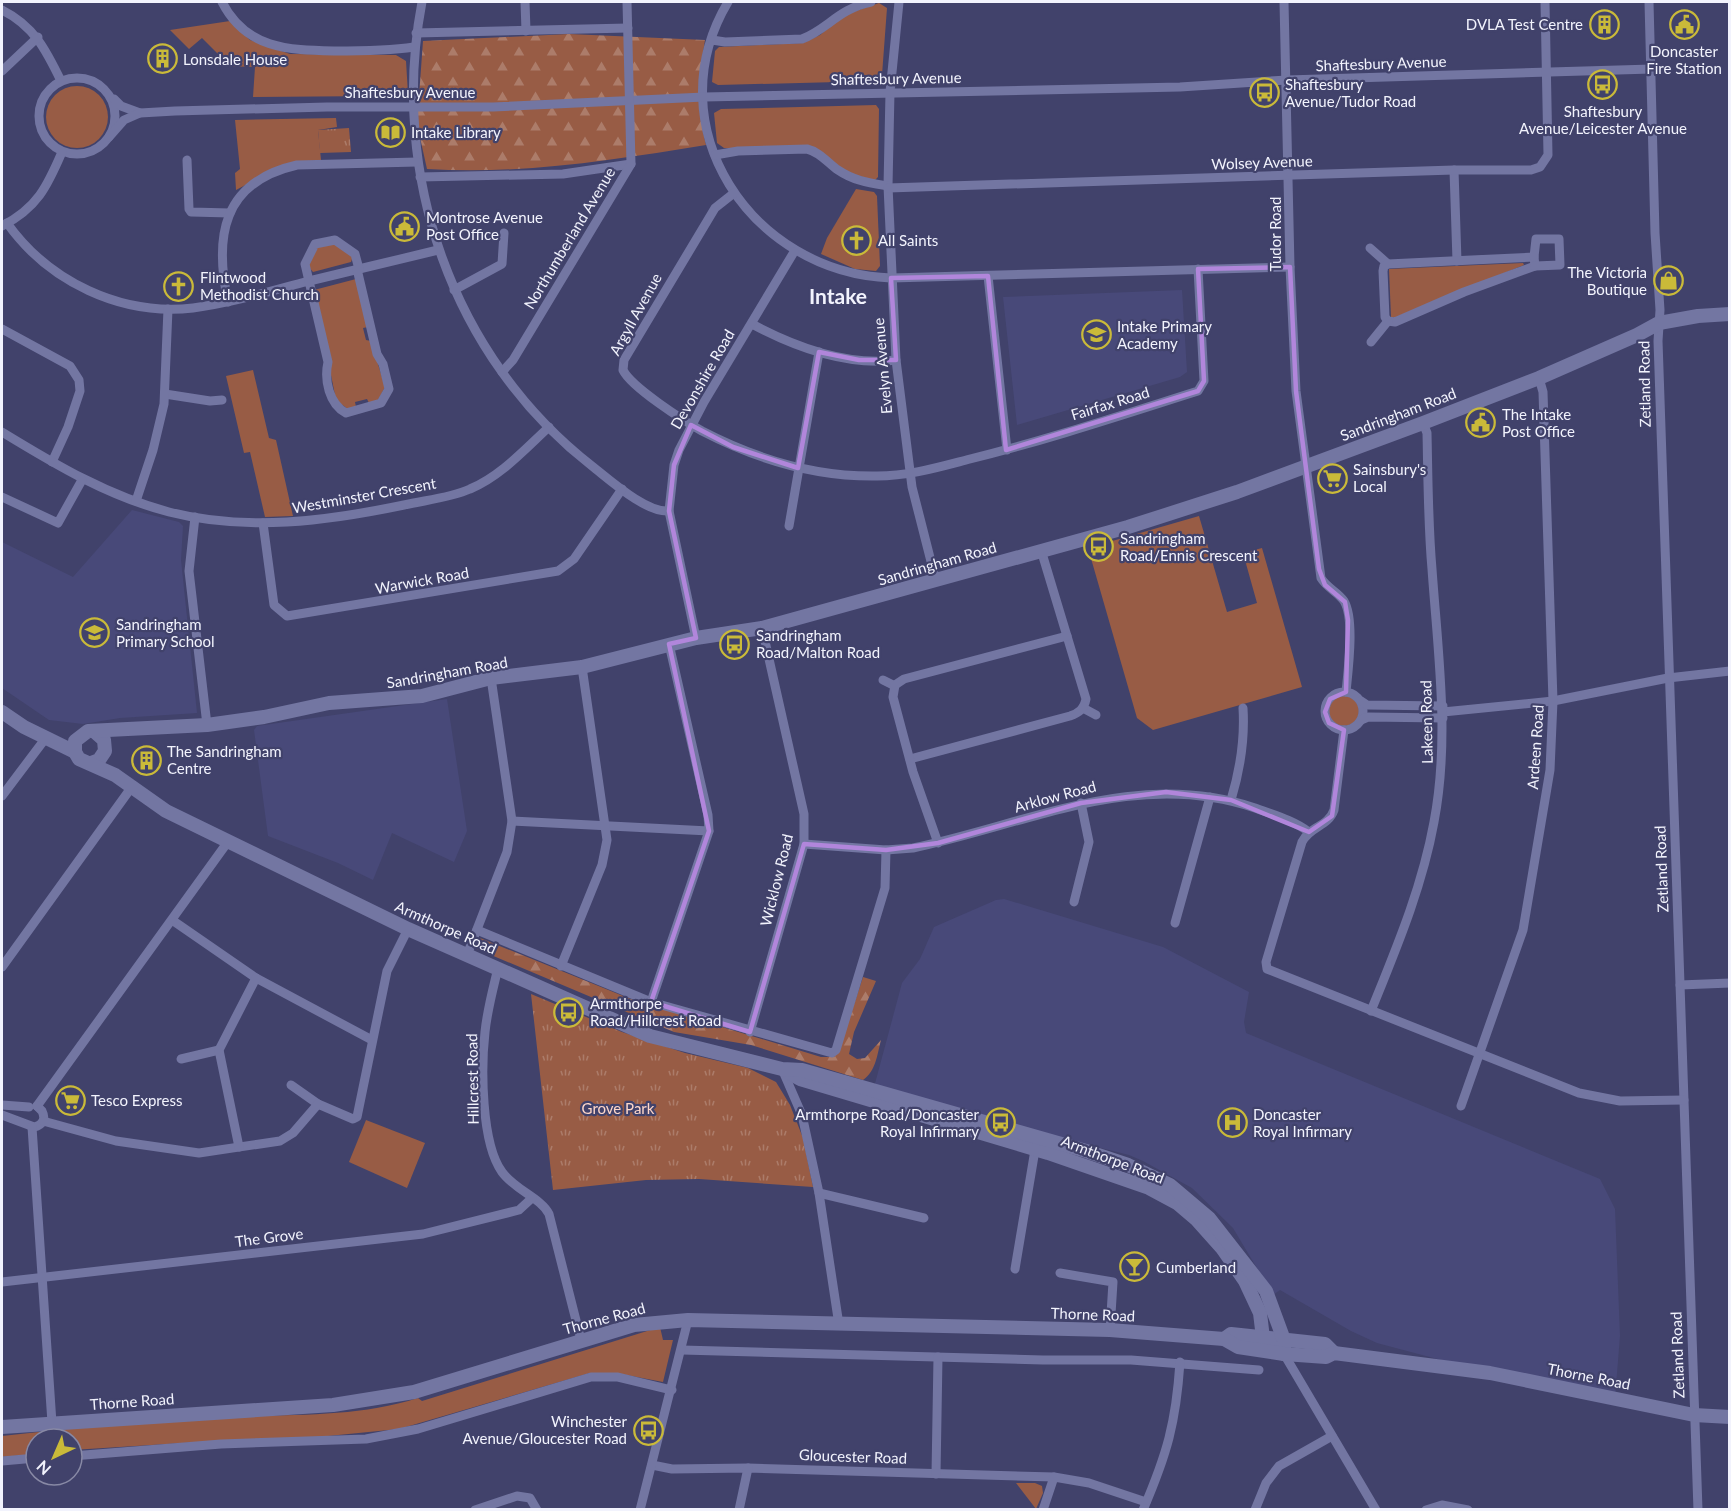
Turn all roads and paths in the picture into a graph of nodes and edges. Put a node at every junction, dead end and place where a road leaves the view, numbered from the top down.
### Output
1 (11, 2) edge
2 (222, 2) edge
3 (422, 2) edge
4 (525, 2) edge
5 (627, 2) edge
6 (728, 2) edge
7 (871, 2) edge
8 (898, 2) edge
9 (1284, 2) edge
10 (1545, 2) edge
11 (1649, 2) edge
12 (3, 11) edge
13 (628, 28) junction
14 (526, 31) junction
15 (416, 33) junction
16 (38, 37) junction
17 (712, 40) junction
18 (414, 47) junction
19 (1652, 69) junction
20 (2, 71) edge
21 (1547, 73) junction
22 (1287, 80) junction
23 (61, 81) junction
24 (890, 92) junction
25 (109, 93) junction
26 (704, 97) junction
27 (631, 100) junction
28 (412, 106) junction
29 (140, 113) junction
30 (109, 137) junction
31 (62, 152) junction
32 (715, 155) junction
33 (187, 160) dead end
34 (417, 162) junction
35 (631, 164) junction
36 (1454, 170) junction
37 (1290, 176) junction
38 (420, 177) junction
39 (888, 187) junction
40 (734, 193) junction
41 (230, 213) junction
42 (4, 225) edge
43 (504, 233) dead end
44 (1370, 248) dead end
45 (438, 250) junction
46 (794, 252) junction
47 (1457, 261) junction
48 (1388, 264) junction
49 (1290, 267) junction
50 (358, 269) junction
51 (1198, 269) junction
52 (988, 276) junction
53 (891, 278) junction
54 (309, 281) junction
55 (454, 291) junction
56 (228, 302) junction
57 (168, 309) junction
58 (1730, 314) edge
59 (1388, 321) junction
60 (1659, 323) junction
61 (752, 324) junction
62 (2, 329) edge
63 (1371, 342) dead end
64 (819, 352) junction
65 (896, 360) junction
66 (502, 372) junction
67 (1539, 378) junction
68 (165, 394) junction
69 (222, 400) dead end
70 (1423, 423) junction
71 (691, 425) junction
72 (549, 427) junction
73 (2, 432) edge
74 (1007, 450) junction
75 (52, 462) junction
76 (1308, 464) junction
77 (798, 468) junction
78 (910, 474) junction
79 (82, 480) junction
80 (622, 489) junction
81 (2, 497) edge
82 (136, 501) junction
83 (669, 511) junction
84 (195, 517) junction
85 (263, 523) junction
86 (789, 526) dead end
87 (1041, 550) junction
88 (936, 581) junction
89 (762, 628) junction
90 (1067, 636) junction
91 (696, 638) junction
92 (669, 644) junction
93 (582, 667) junction
94 (1730, 671) edge
95 (491, 678) junction
96 (1668, 678) junction
97 (883, 680) dead end
98 (895, 686) junction
99 (1346, 692) junction
100 (1361, 701) junction
101 (1553, 701) junction
102 (1083, 708) junction
103 (1243, 708) dead end
104 (2, 712) edge
105 (1443, 712) junction
106 (1096, 715) dead end
107 (1361, 720) junction
108 (207, 725) junction
109 (1344, 730) junction
110 (123, 731) junction
111 (95, 732) junction
112 (78, 737) junction
113 (45, 739) junction
114 (105, 748) junction
115 (75, 752) junction
116 (910, 759) junction
117 (91, 763) junction
118 (115, 775) junction
119 (131, 788) junction
120 (2, 796) edge
121 (1210, 797) junction
122 (1231, 800) junction
123 (1081, 804) junction
124 (512, 821) junction
125 (608, 826) junction
126 (709, 831) junction
127 (1309, 832) junction
128 (227, 843) junction
129 (938, 843) junction
130 (804, 844) junction
131 (886, 850) junction
132 (1074, 902) dead end
133 (172, 920) junction
134 (1174, 923) dead end
135 (408, 929) junction
136 (477, 930) junction
137 (467, 955) junction
138 (561, 966) junction
139 (2, 967) edge
140 (498, 968) junction
141 (256, 978) junction
142 (1730, 984) edge
143 (1680, 985) junction
144 (651, 1002) junction
145 (1371, 1011) junction
146 (750, 1032) junction
147 (372, 1040) junction
148 (219, 1050) junction
149 (1480, 1055) junction
150 (181, 1059) dead end
151 (782, 1069) junction
152 (291, 1085) dead end
153 (1684, 1100) junction
154 (318, 1104) junction
155 (2, 1105) edge
156 (1461, 1106) dead end
157 (33, 1107) junction
158 (2, 1115) edge
159 (43, 1121) junction
160 (28, 1124) junction
161 (1036, 1143) junction
162 (239, 1147) junction
163 (819, 1193) junction
164 (532, 1198) junction
165 (924, 1218) dead end
166 (1015, 1269) dead end
167 (1060, 1273) dead end
168 (42, 1278) junction
169 (2, 1282) edge
170 (688, 1320) junction
171 (839, 1324) junction
172 (1110, 1330) junction
173 (1263, 1338) junction
174 (1224, 1339) junction
175 (581, 1340) junction
176 (1284, 1347) junction
177 (682, 1350) junction
178 (938, 1357) junction
179 (1180, 1362) junction
180 (1259, 1370) dead end
181 (672, 1390) junction
182 (1694, 1415) junction
183 (1730, 1417) edge
184 (52, 1423) junction
185 (2, 1427) edge
186 (1332, 1436) junction
187 (84, 1455) edge
188 (24, 1459) edge
189 (2, 1461) edge
190 (652, 1465) junction
191 (748, 1468) junction
192 (936, 1474) junction
193 (1054, 1477) junction
194 (1144, 1506) edge
195 (475, 1509) edge
196 (537, 1509) edge
197 (640, 1509) edge
198 (739, 1509) edge
199 (1043, 1509) edge
200 (1256, 1509) edge
201 (1376, 1509) edge
202 (1426, 1509) edge
203 (1467, 1509) edge
204 (1698, 1509) edge

1 - 12 street
2 - 18 street
3 - 15 street
4 - 14 street
5 - 13 street, Northumberland Avenue
6 - 17 street
7 - 17 street
8 - 24 street, Evelyn Avenue
9 - 22 street, Tudor Road
10 - 21 street
11 - 19 street, Zetland Road
12 - 16 street
13 - 14 street
13 - 27 street, Northumberland Avenue
14 - 15 street
15 - 18 street
16 - 20 street
16 - 23 street
17 - 26 street
18 - 28 street
19 - 21 street, Shaftesbury Avenue
19 - 60 street, Zetland Road
21 - 22 street, Shaftesbury Avenue
21 - 36 street, Wolsey Avenue
22 - 24 street, Shaftesbury Avenue
22 - 37 street, Tudor Road
23 - 25 street
23 - 31 street
24 - 26 street, Shaftesbury Avenue
24 - 39 street, Evelyn Avenue
25 - 29 street
25 - 30 street
26 - 27 street, Shaftesbury Avenue
26 - 32 street
27 - 28 street, Shaftesbury Avenue
27 - 35 street, Northumberland Avenue
28 - 29 street, Shaftesbury Avenue
28 - 34 street
29 - 30 street
30 - 31 street
31 - 42 street
32 - 39 street, Wolsey Avenue
32 - 40 street
33 - 41 street
34 - 38 street
34 - 41 street
35 - 38 street
35 - 66 street, Northumberland Avenue
36 - 37 street, Wolsey Avenue
36 - 47 street
37 - 39 street, Wolsey Avenue
37 - 49 street, Tudor Road
38 - 45 street
39 - 53 street, Evelyn Avenue
40 - 46 street
40 - 71 street, Argyll Avenue
41 - 56 street
42 - 57 street
43 - 55 street
44 - 48 street
45 - 50 street
45 - 55 street
46 - 53 street
46 - 61 street, Devonshire Road
47 - 48 street
47 - 59 street
48 - 59 street
49 - 51 street
49 - 76 street, Tudor Road
50 - 54 street
50 - 54 street
50 - 54 street
51 - 52 street
51 - 74 street, Fairfax Road
52 - 53 street
52 - 74 street
53 - 65 street, Evelyn Avenue
54 - 56 street
55 - 66 street
56 - 57 street
57 - 68 street
58 - 60 street, Sandringham Road
59 - 63 street
60 - 67 street, Sandringham Road
60 - 96 street, Zetland Road
61 - 64 street
61 - 71 street, Devonshire Road
62 - 75 street
64 - 65 street
64 - 77 street
65 - 78 street, Evelyn Avenue
66 - 72 street
67 - 70 street, Sandringham Road
67 - 101 street, Ardeen Road
68 - 69 street
68 - 82 street
70 - 76 street, Sandringham Road
70 - 105 street, Lakeen Road
71 - 77 street, Argyll Avenue
71 - 83 street, Devonshire Road
72 - 80 street
72 - 85 street, Westminster Crescent
73 - 75 street, Westminster Crescent
74 - 78 street, Fairfax Road
75 - 79 street, Westminster Crescent
76 - 87 street, Sandringham Road
76 - 99 street, Tudor Road
77 - 78 street, Argyll Avenue
77 - 86 street
78 - 88 street, Evelyn Avenue
79 - 81 street
79 - 82 street, Westminster Crescent
80 - 83 street
80 - 85 street, Warwick Road
82 - 84 street, Westminster Crescent
83 - 91 street, Devonshire Road
84 - 85 street, Westminster Crescent
84 - 108 street
87 - 88 street, Sandringham Road
87 - 90 street
88 - 89 street, Sandringham Road
89 - 91 street, Sandringham Road
89 - 130 street, Wicklow Road
90 - 98 street
90 - 102 street
91 - 92 street, Sandringham Road
92 - 93 street, Sandringham Road
92 - 126 street
93 - 95 street, Sandringham Road
93 - 125 street
94 - 96 street
95 - 108 street, Sandringham Road
95 - 124 street
96 - 101 street
96 - 143 street, Zetland Road
97 - 98 street
98 - 116 street
99 - 100 street
99 - 109 street
100 - 105 street
100 - 107 street
101 - 105 street
101 - 149 street, Ardeen Road
102 - 106 street
102 - 116 street
103 - 122 street
104 - 113 street
105 - 107 street
105 - 145 street, Lakeen Road
107 - 109 street
108 - 110 street, Sandringham Road
109 - 127 street
110 - 111 street, Sandringham Road
110 - 114 street
111 - 112 street
111 - 114 street
112 - 113 street
112 - 115 street
113 - 115 street
113 - 120 street
114 - 117 street
114 - 118 street, Armthorpe Road
115 - 117 street
116 - 129 street
117 - 118 street, Armthorpe Road
118 - 119 street, Armthorpe Road
119 - 128 street, Armthorpe Road
119 - 139 street
121 - 122 street, Arklow Road
121 - 123 street, Arklow Road
121 - 134 street
122 - 127 street, Arklow Road
123 - 129 street, Arklow Road
123 - 132 street
124 - 125 street
124 - 136 street
125 - 126 street
125 - 138 street
126 - 144 street
127 - 145 street
128 - 133 street
128 - 135 street, Armthorpe Road
129 - 131 street, Arklow Road
130 - 131 street, Arklow Road
130 - 146 street, Wicklow Road
131 - 146 street, Armthorpe Road
133 - 141 street
133 - 157 street
135 - 137 street, Armthorpe Road
135 - 147 street
136 - 137 street
136 - 138 street, Armthorpe Road
137 - 140 street, Armthorpe Road
138 - 144 street, Armthorpe Road
140 - 151 street, Armthorpe Road
140 - 164 street, Hillcrest Road
141 - 147 street
141 - 148 street
142 - 143 street
143 - 153 street, Zetland Road
144 - 146 street, Armthorpe Road
145 - 149 street
147 - 154 street
148 - 150 street
148 - 162 street
149 - 153 street
149 - 156 street, Ardeen Road
151 - 161 street, Armthorpe Road
151 - 163 street
152 - 154 street
153 - 182 street, Zetland Road
154 - 162 street
155 - 157 street
157 - 159 street
157 - 160 street
158 - 160 street
159 - 160 street
159 - 162 street
160 - 168 street
161 - 166 street
161 - 173 street, Armthorpe Road
161 - 176 street, Armthorpe Road
163 - 165 street
163 - 171 street
164 - 168 street, The Grove
164 - 175 street, Hillcrest Road
167 - 172 street
168 - 169 street, The Grove
168 - 184 street
170 - 171 street, Thorne Road
170 - 175 street, Thorne Road
170 - 177 street
171 - 172 street, Thorne Road
172 - 174 street, Thorne Road
173 - 174 street, Thorne Road
173 - 176 street, Thorne Road
174 - 176 street, Thorne Road
175 - 184 street, Thorne Road
176 - 182 street, Thorne Road
176 - 186 street
177 - 178 street
177 - 181 street
178 - 179 street
178 - 192 street
179 - 180 street
179 - 194 street
181 - 187 street
181 - 190 street
182 - 183 street, Thorne Road
182 - 204 street, Zetland Road
184 - 185 street, Thorne Road
186 - 200 street
186 - 201 street
188 - 189 street
190 - 191 street, Gloucester Road
190 - 197 street
191 - 192 street, Gloucester Road
191 - 198 street
192 - 193 street, Gloucester Road
193 - 194 street, Gloucester Road
193 - 199 street
195 - 196 street
202 - 203 street

